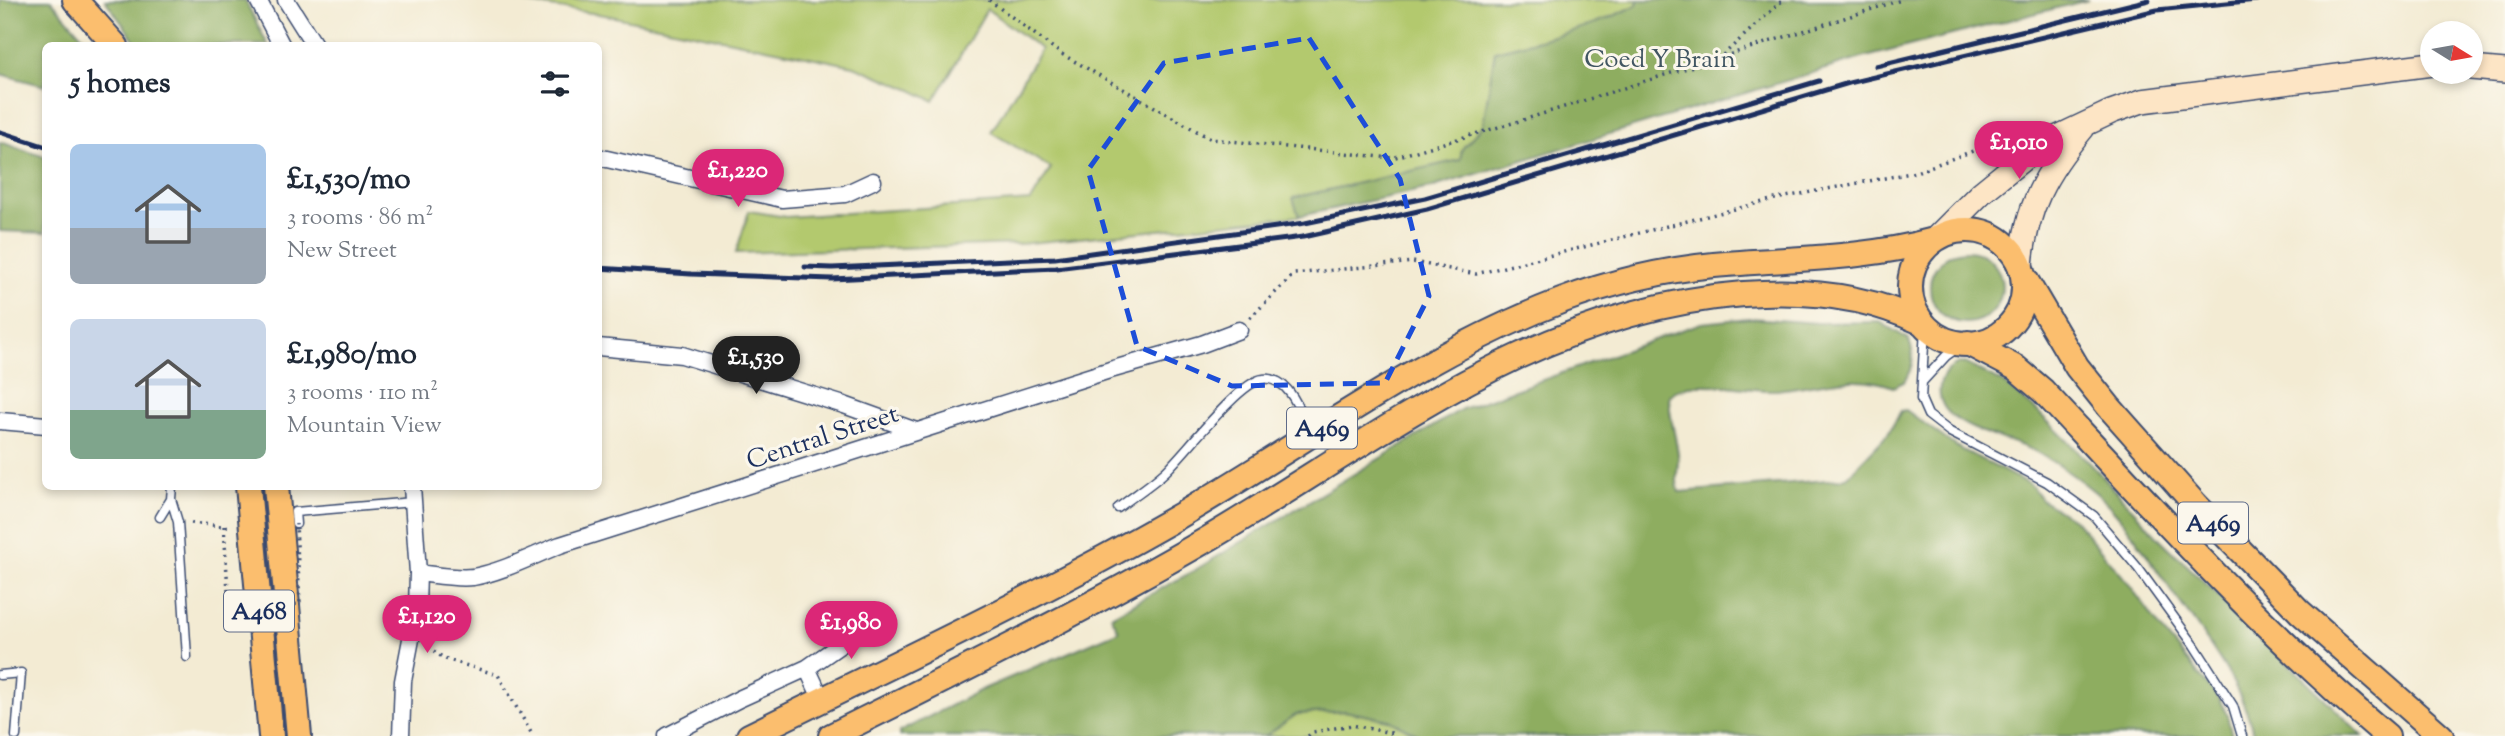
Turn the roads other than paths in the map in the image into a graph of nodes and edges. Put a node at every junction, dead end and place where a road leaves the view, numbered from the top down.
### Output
1 (75, 0) edge
2 (258, 0) edge
3 (286, 0) edge
4 (112, 42) edge
5 (280, 42) edge
6 (312, 42) edge
7 (2420, 66) edge
8 (2483, 69) edge
9 (2505, 71) edge
10 (2085, 125) junction
11 (602, 158) edge
12 (873, 180) dead end
13 (1934, 240) junction
14 (2023, 271) junction
15 (1923, 325) junction
16 (1239, 330) road end
17 (1966, 344) junction
18 (602, 346) edge
19 (1922, 382) junction
20 (0, 421) edge
21 (42, 425) edge
22 (916, 431) junction
23 (1311, 435) junction
24 (172, 490) edge
25 (248, 490) edge
26 (276, 490) edge
27 (413, 494) edge
28 (171, 499) junction
29 (1118, 508) dead end
30 (160, 517) dead end
31 (296, 524) road end
32 (418, 573) junction
33 (873, 622) dead end
34 (187, 657) dead end
35 (807, 668) junction
36 (0, 675) edge
37 (822, 700) junction
38 (16, 736) edge
39 (271, 736) edge
40 (299, 736) edge
41 (401, 736) edge
42 (667, 736) edge
43 (749, 736) edge
44 (831, 736) edge
45 (2242, 736) edge
46 (2387, 736) edge
47 (2441, 736) edge

1 - 4 main road
2 - 5 street
3 - 6 street
7 - 10 street
8 - 9 street
10 - 13 street
10 - 14 street
11 - 12 street
13 - 14 main road, A469
13 - 15 main road
13 - 23 main road, A469
14 - 17 main road
14 - 47 main road, A469
15 - 17 main road, A469
15 - 19 lane
15 - 44 main road, A469
16 - 22 street, Central Street
17 - 19 lane
17 - 46 main road, A469
18 - 22 street
19 - 45 lane
20 - 21 street
22 - 32 street, Central Street
23 - 29 lane
23 - 37 main road, A469
24 - 28 lane
25 - 39 main road, A468
26 - 40 main road, A468
27 - 31 lane
27 - 32 street
28 - 30 lane
28 - 34 lane
32 - 41 street
33 - 35 street
35 - 37 street
35 - 42 street
36 - 38 lane
37 - 43 main road, A469

